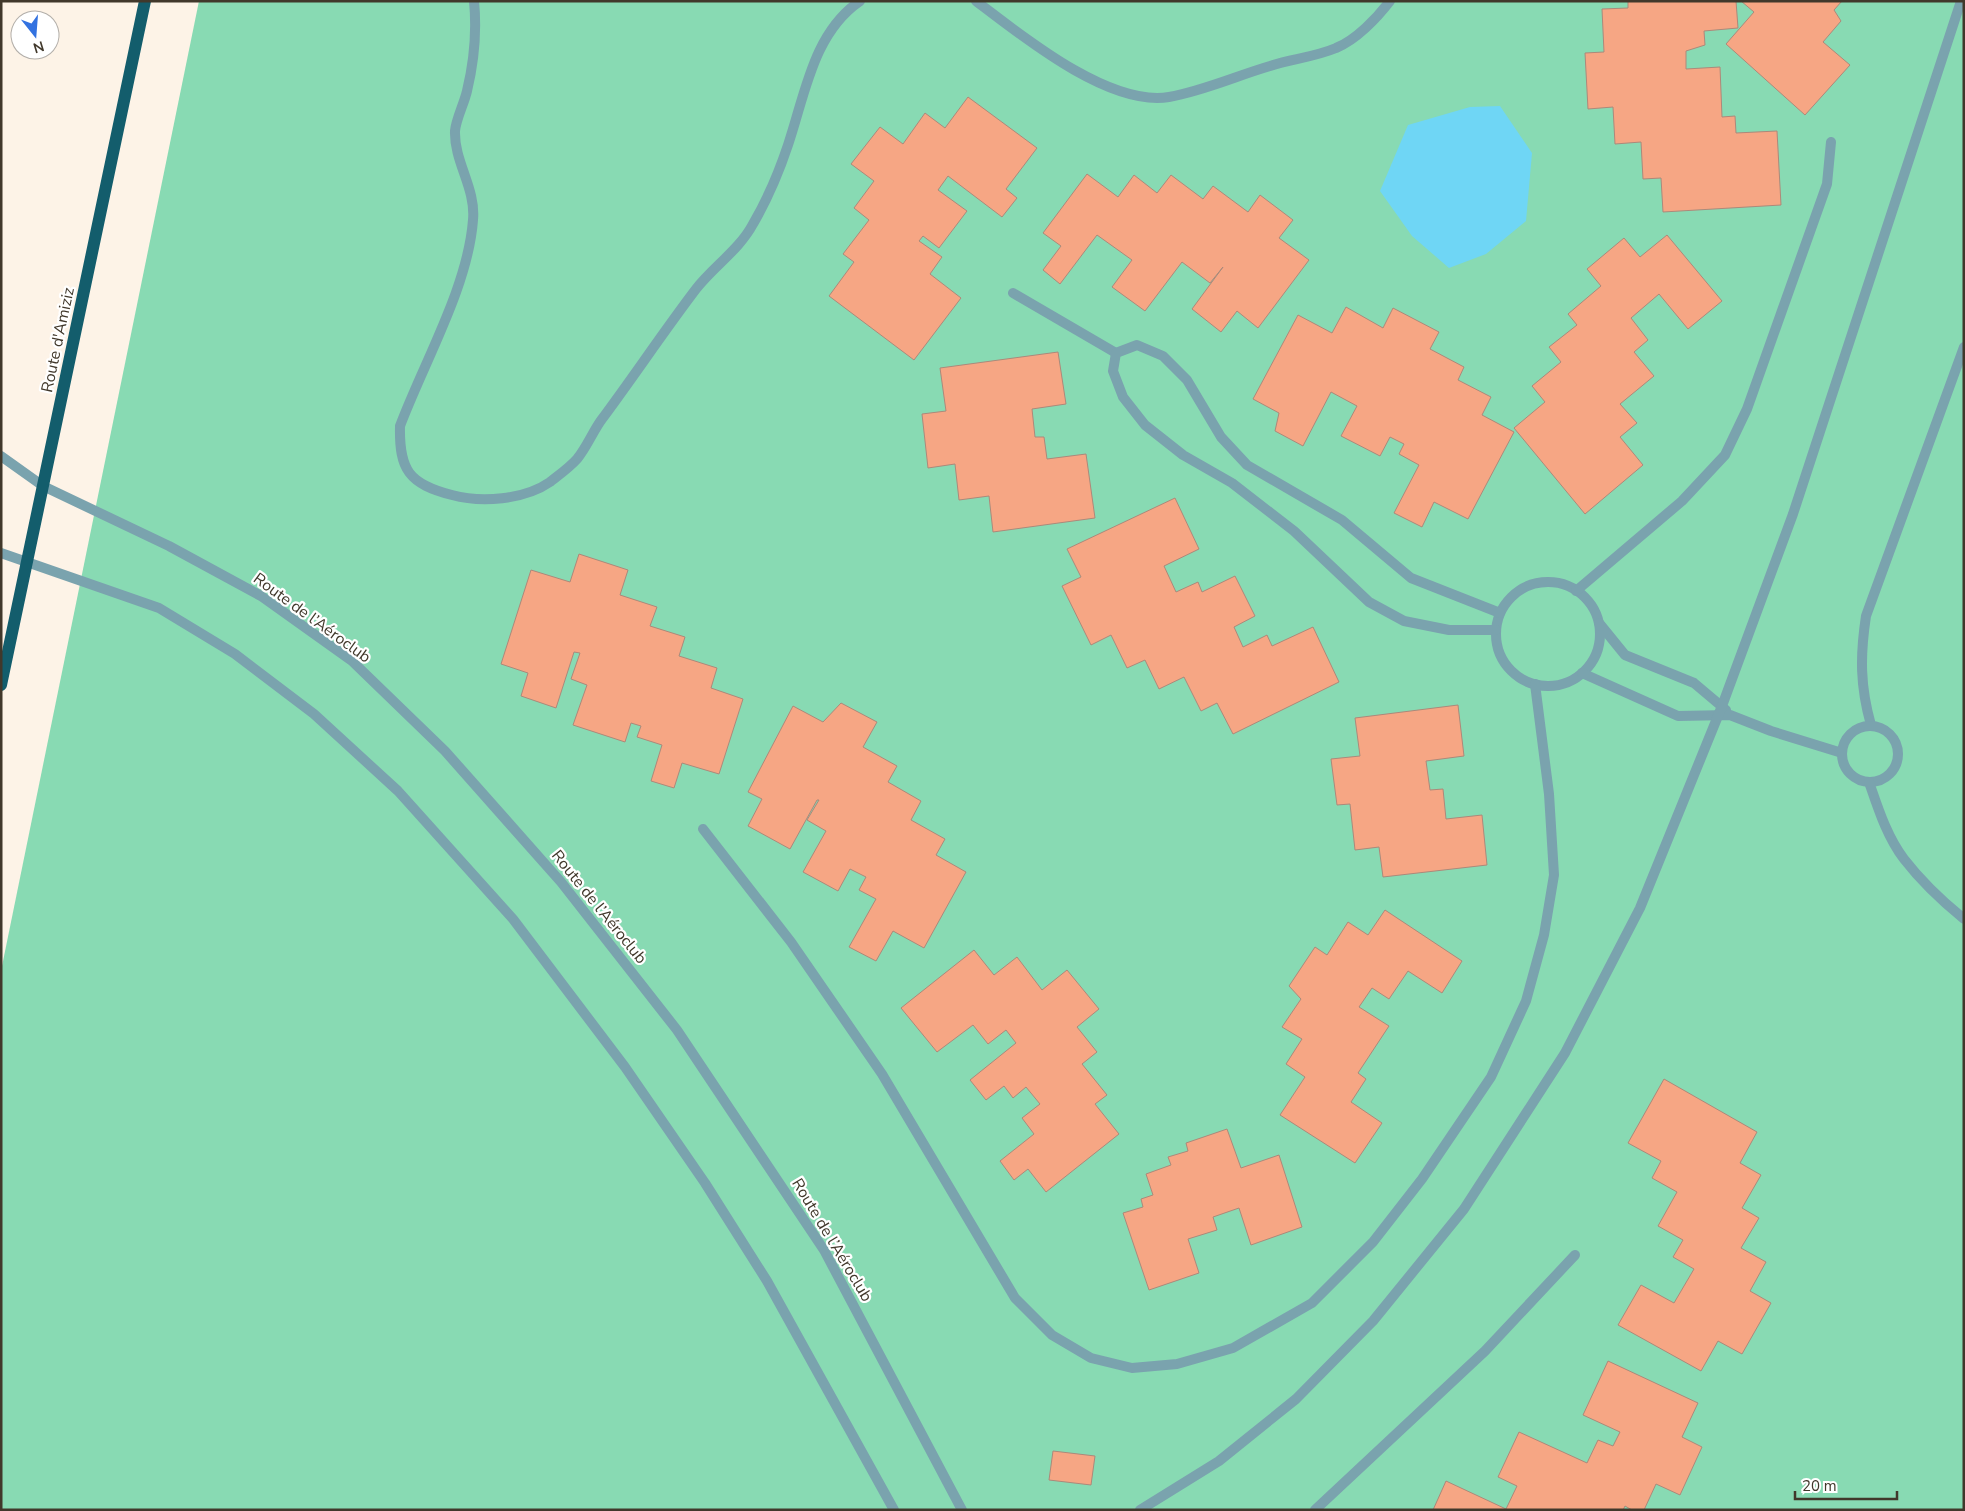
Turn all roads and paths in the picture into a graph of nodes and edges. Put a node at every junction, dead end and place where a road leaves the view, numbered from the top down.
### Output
1 (145, 1) edge
2 (474, 1) edge
3 (860, 1) edge
4 (976, 1) edge
5 (1390, 1) edge
6 (1961, 1) edge
7 (1831, 142) dead end
8 (1013, 293) dead end
9 (1964, 347) edge
10 (1116, 353) junction
11 (1, 456) edge
12 (44, 486) junction
13 (1, 554) edge
14 (27, 563) junction
15 (1576, 590) junction
16 (1500, 613) junction
17 (1599, 622) junction
18 (1496, 630) junction
19 (1582, 673) junction
20 (1535, 684) junction
21 (1, 685) edge
22 (1720, 710) junction
23 (1871, 725) junction
24 (1842, 752) junction
25 (1869, 782) junction
26 (703, 829) dead end
27 (1964, 919) edge
28 (1575, 1255) dead end
29 (894, 1510) edge
30 (962, 1510) edge
31 (1140, 1510) edge
32 (1315, 1510) edge

1 - 12 main road, Route d'Amiziz
2 - 3 street
4 - 5 street
6 - 22 street
7 - 15 street
8 - 10 street
9 - 23 street
10 - 16 street
10 - 18 street
11 - 12 street, Route de l’Aéroclub
12 - 14 main road, Route d'Amiziz
12 - 30 street, Route de l’Aéroclub
13 - 14 street
14 - 21 main road, Route d'Amiziz
14 - 29 street
15 - 16 street
15 - 17 street
16 - 18 street
17 - 19 street
17 - 22 street
18 - 20 street
19 - 20 street
19 - 22 street
20 - 26 street
22 - 24 street
22 - 31 street
23 - 24 street
23 - 25 street
24 - 25 street
25 - 27 street
28 - 32 street

